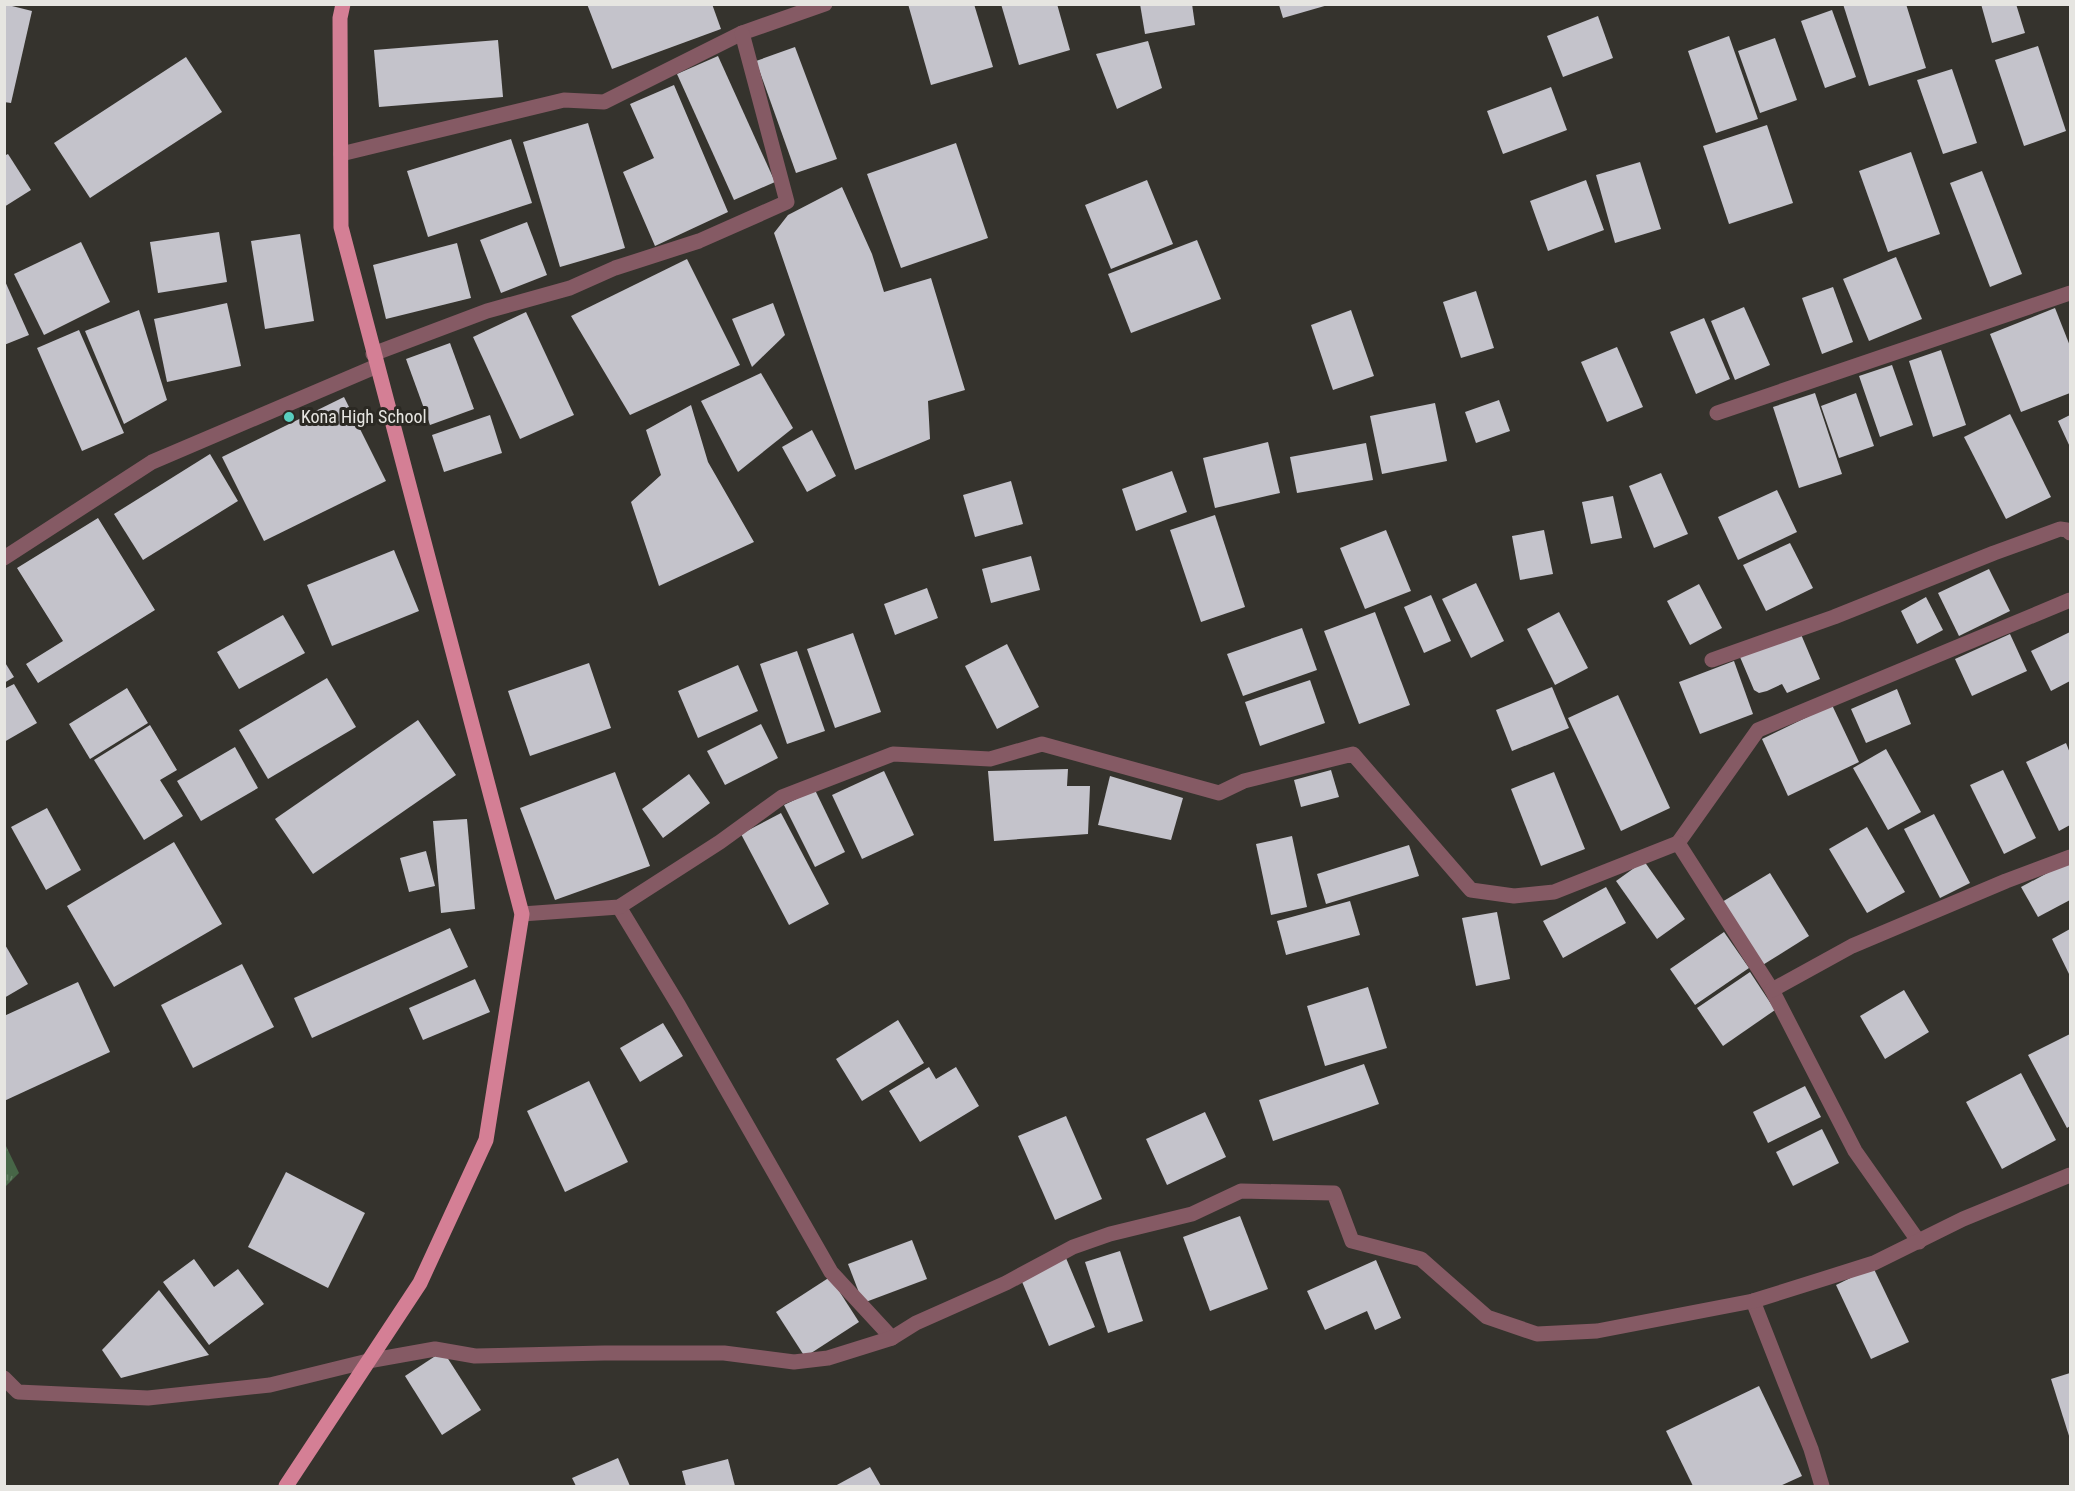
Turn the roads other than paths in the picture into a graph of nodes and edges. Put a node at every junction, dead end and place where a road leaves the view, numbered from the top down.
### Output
1 (343, 4) edge
2 (825, 4) edge
3 (742, 33) junction
4 (341, 154) junction
5 (2070, 293) edge
6 (375, 360) junction
7 (1717, 413) dead end
8 (2070, 533) edge
9 (4, 558) edge
10 (2070, 600) edge
11 (1712, 660) dead end
12 (1678, 843) junction
13 (2070, 857) edge
14 (619, 907) junction
15 (522, 914) junction
16 (1772, 990) junction
17 (2070, 1175) edge
18 (1919, 1242) junction
19 (1753, 1301) junction
20 (892, 1338) junction
21 (368, 1361) junction
22 (4, 1378) edge
23 (286, 1486) edge
24 (1822, 1486) edge

1 - 4 main road
2 - 3 street
3 - 4 street
3 - 6 street
4 - 6 main road
5 - 7 street
6 - 9 street
6 - 15 main road
8 - 11 street
10 - 12 street
12 - 14 street
12 - 16 street
13 - 16 street
14 - 15 street
14 - 20 street
15 - 21 main road
16 - 18 street
17 - 18 street
18 - 19 street
19 - 20 street
19 - 24 street
20 - 21 street
21 - 22 street
21 - 23 main road

